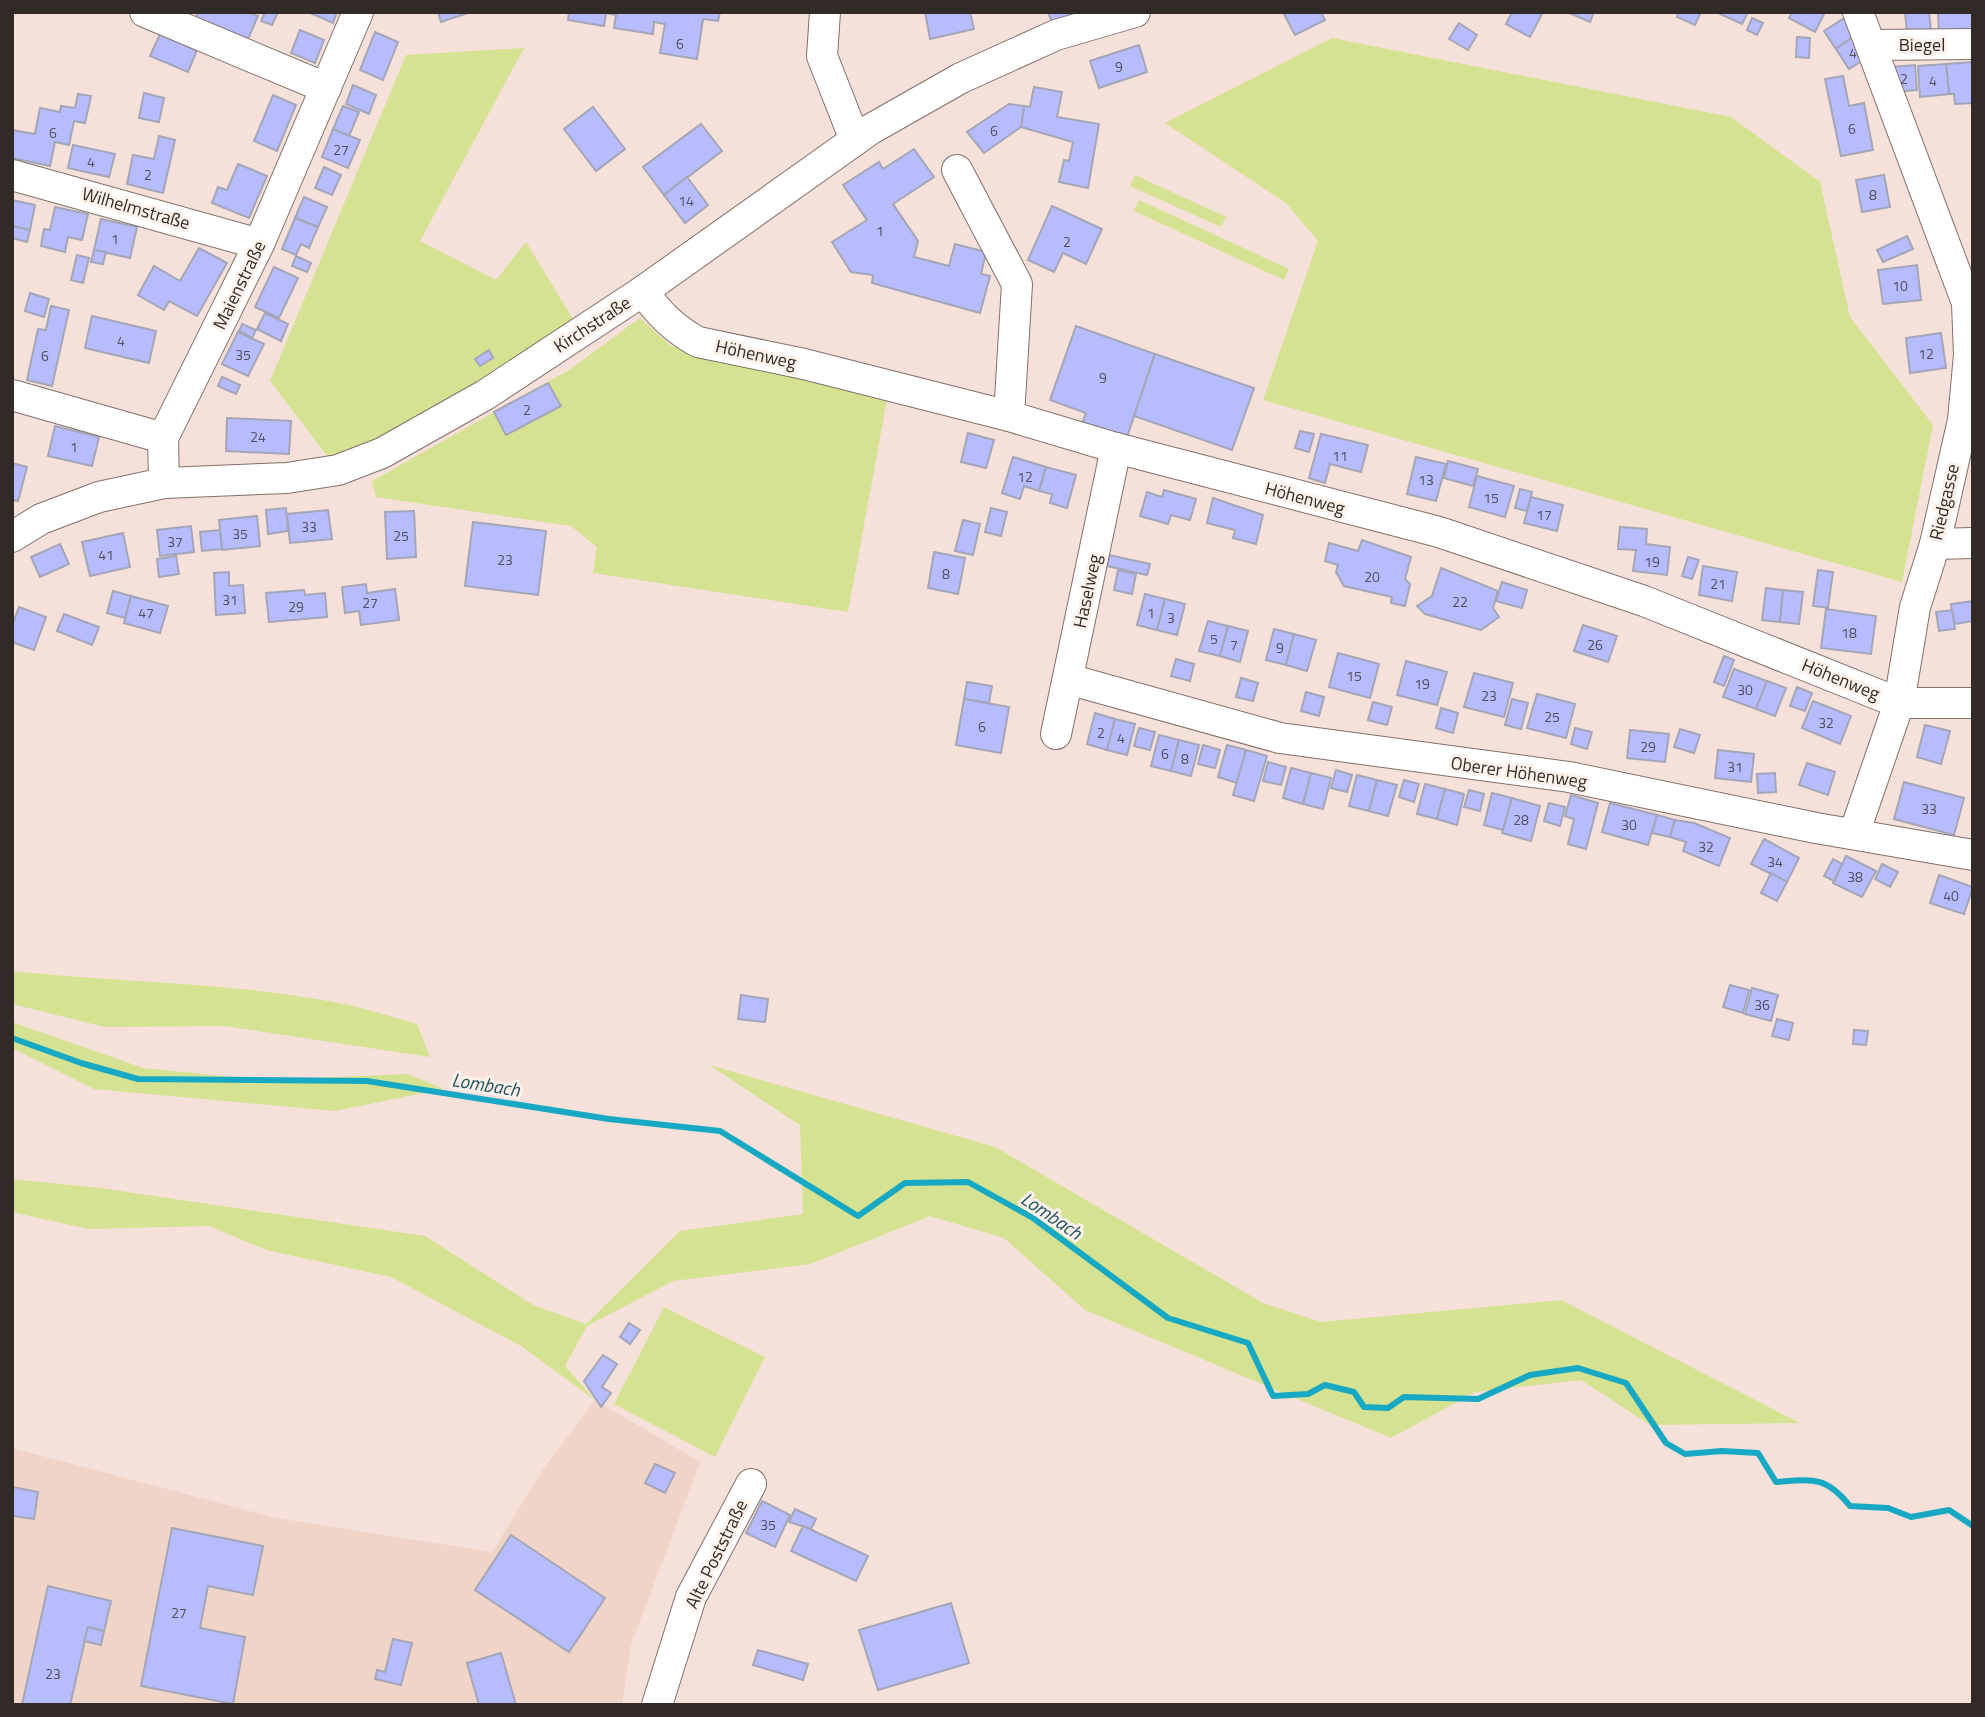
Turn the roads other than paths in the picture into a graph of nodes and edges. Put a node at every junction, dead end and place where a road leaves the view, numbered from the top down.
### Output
1 (145, 12) edge
2 (358, 12) edge
3 (825, 12) edge
4 (1135, 12) edge
5 (1858, 12) edge
6 (1973, 44) edge
7 (1871, 45) junction
8 (326, 88) junction
9 (855, 140) junction
10 (957, 170) dead end
11 (12, 175) edge
12 (259, 244) junction
13 (643, 291) junction
14 (12, 395) edge
15 (1009, 416) junction
16 (163, 438) junction
17 (1116, 448) junction
18 (164, 483) junction
19 (12, 537) edge
20 (1973, 543) edge
21 (1935, 544) junction
22 (1068, 679) junction
23 (1899, 703) junction
24 (1973, 703) edge
25 (1056, 734) dead end
26 (1854, 834) junction
27 (1973, 855) edge
28 (751, 1484) dead end
29 (657, 1705) edge

1 - 8 street
2 - 8 street, Maienstraße
3 - 9 street
4 - 9 street, Kirchstraße
5 - 7 street, Riedgasse
6 - 7 street, Biegel
7 - 21 street, Riedgasse
8 - 12 street, Maienstraße
9 - 13 street, Kirchstraße
10 - 15 street
11 - 12 street, Wilhelmstraße
12 - 16 street, Maienstraße
13 - 15 street, Höhenweg
13 - 18 street, Kirchstraße
14 - 16 street
15 - 17 street, Höhenweg
16 - 18 street, Maienstraße
17 - 22 street, Haselweg
17 - 23 street, Höhenweg
18 - 19 street, Kirchstraße
20 - 21 street
21 - 23 street, Riedgasse
22 - 25 street, Haselweg
22 - 26 street, Oberer Höhenweg
23 - 24 street, Höhenweg
23 - 26 street, Riedgasse
26 - 27 street, Oberer Höhenweg
28 - 29 street, Alte Poststraße

